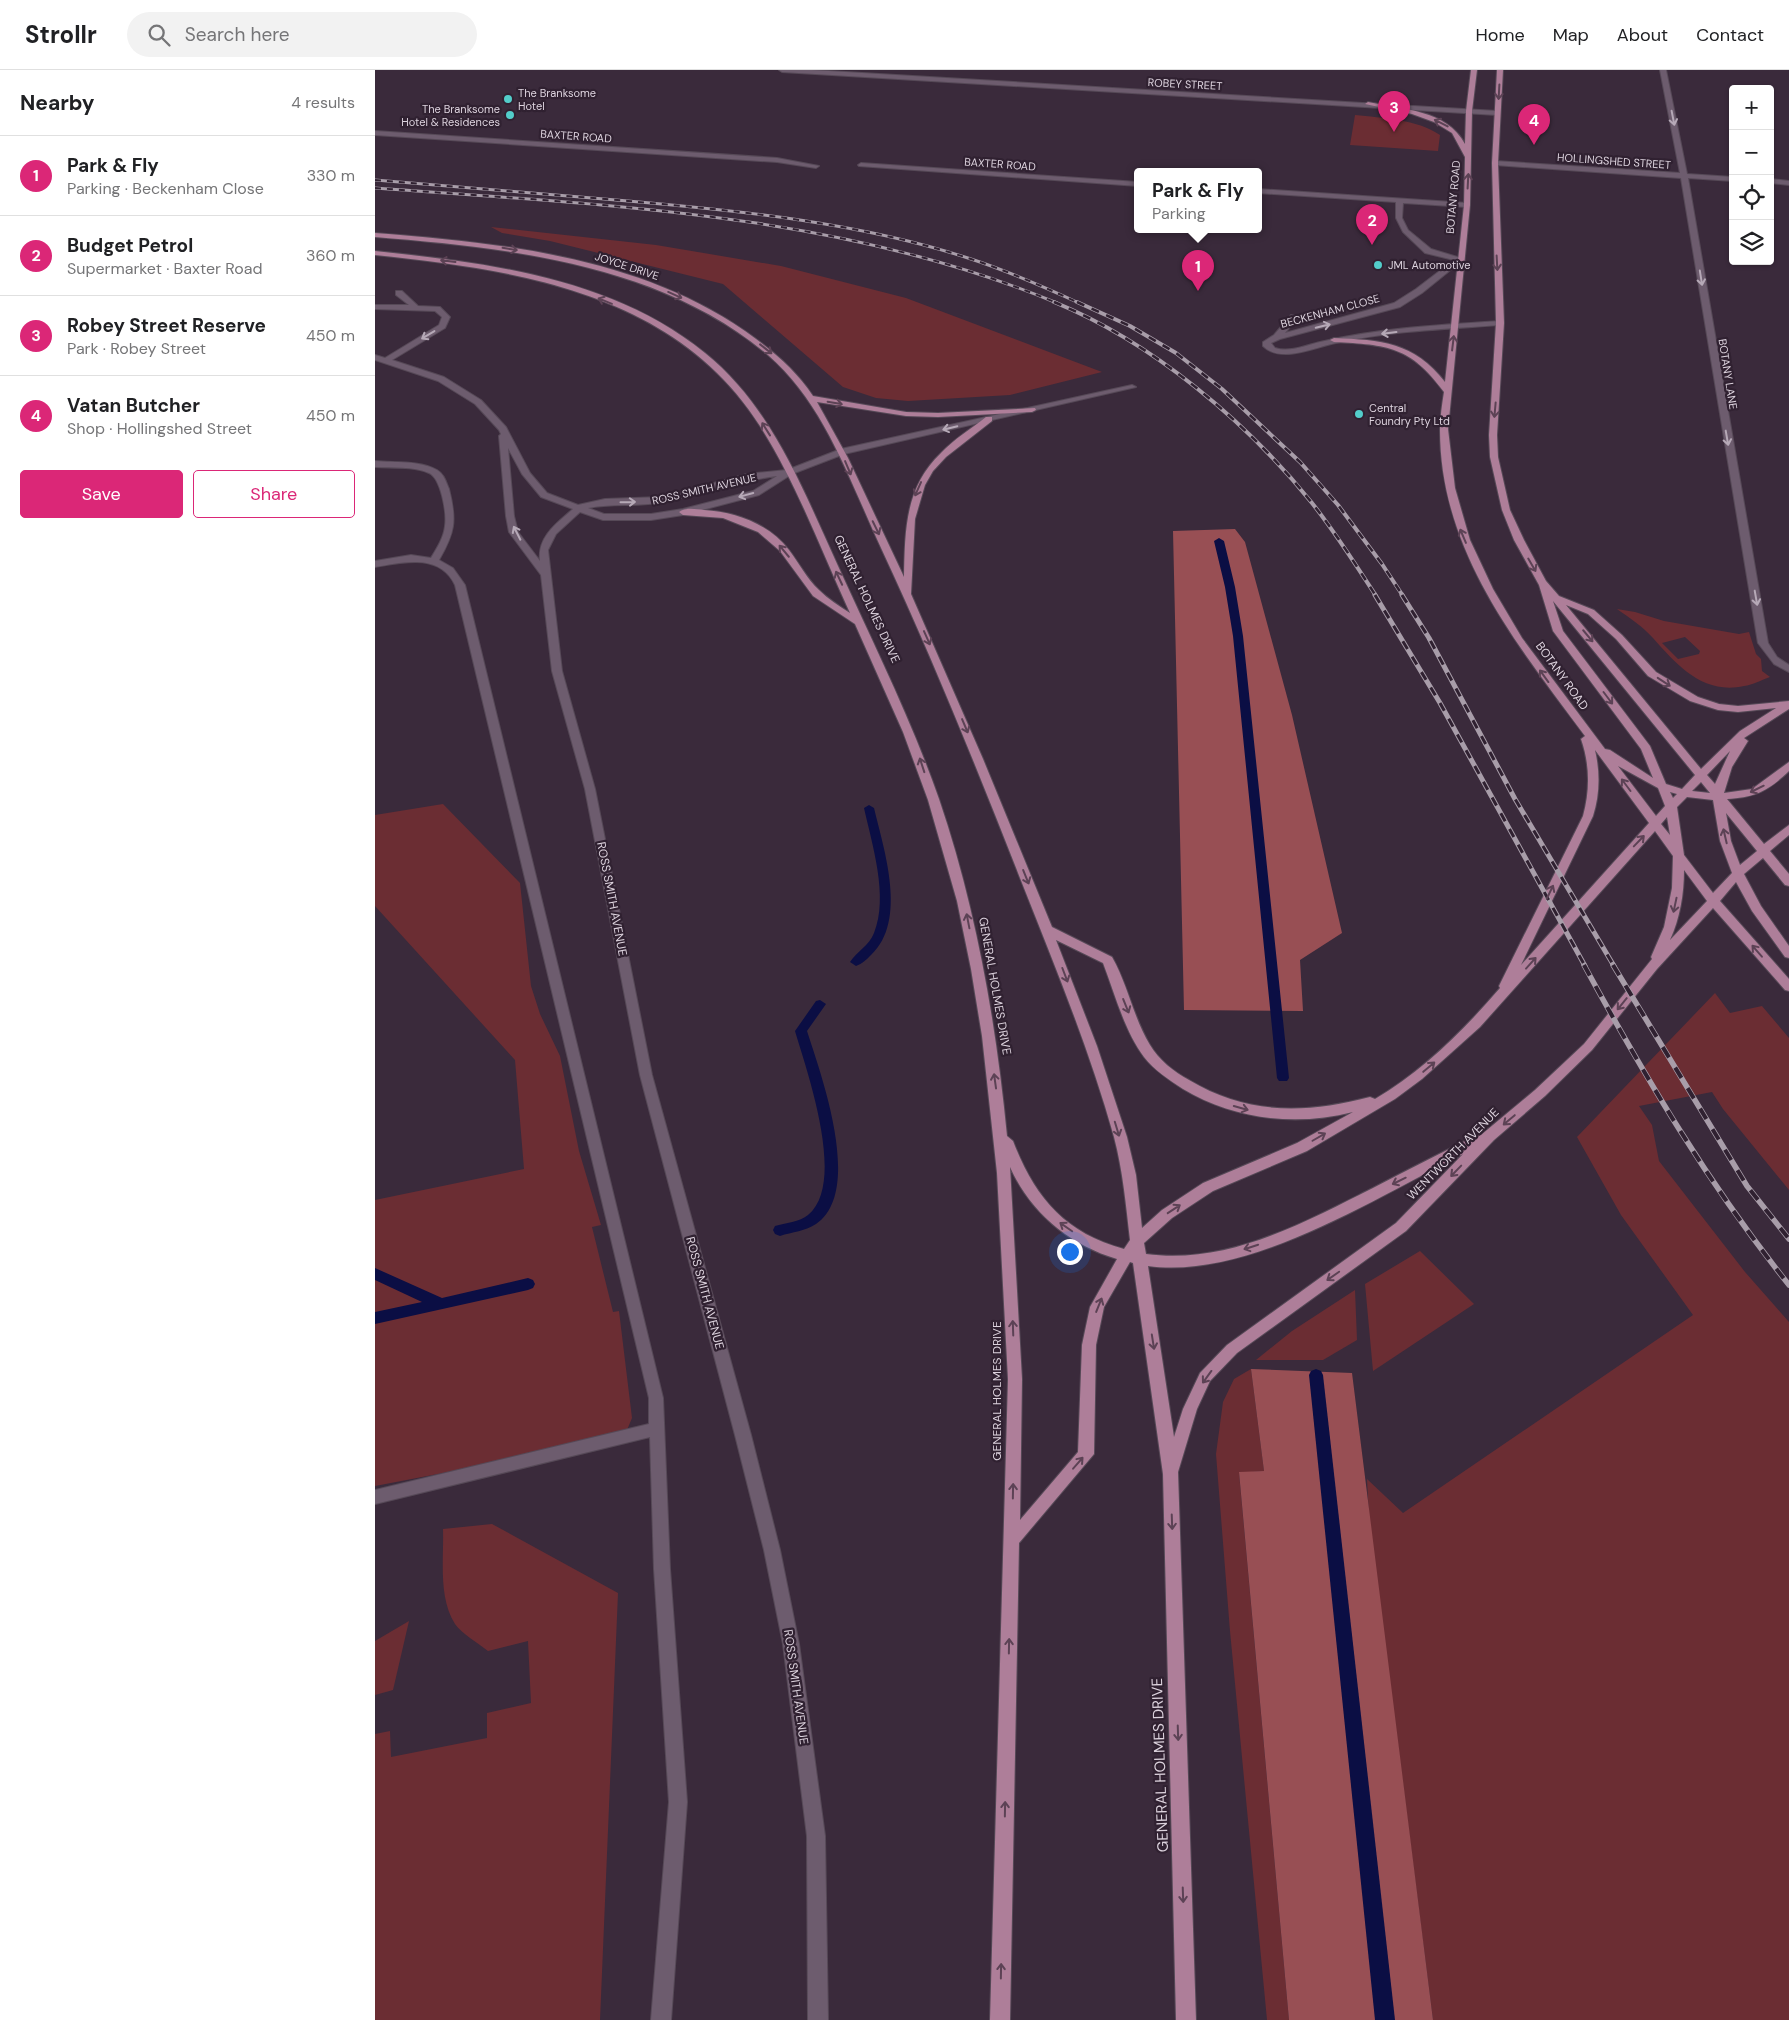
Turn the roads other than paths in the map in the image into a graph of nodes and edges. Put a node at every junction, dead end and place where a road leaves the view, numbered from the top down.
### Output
1 (782, 70) edge
2 (1474, 70) edge
3 (1500, 70) edge
4 (1663, 70) edge
5 (1368, 104) junction
6 (1469, 112) junction
7 (1497, 113) junction
8 (375, 133) edge
9 (1469, 161) junction
10 (1495, 163) junction
11 (861, 165) dead end
12 (815, 166) dead end
13 (1684, 176) junction
14 (1729, 179) edge
15 (1774, 182) edge
16 (1789, 183) edge
17 (1134, 184) edge
18 (1262, 192) edge
19 (1400, 201) junction
20 (1467, 205) junction
21 (375, 235) edge
22 (375, 253) edge
23 (1460, 259) junction
24 (399, 293) dead end
25 (375, 307) edge
26 (415, 307) junction
27 (1294, 317) dead end
28 (1500, 323) junction
29 (1455, 326) junction
30 (1277, 337) junction
31 (1334, 340) junction
32 (375, 357) edge
33 (387, 360) junction
34 (1132, 387) dead end
35 (1447, 392) junction
36 (809, 398) junction
37 (1031, 410) junction
38 (989, 419) junction
39 (824, 420) joint
40 (503, 428) junction
41 (841, 452) junction
42 (375, 464) edge
43 (789, 472) junction
44 (580, 507) junction
45 (683, 512) junction
46 (434, 561) junction
47 (375, 564) edge
48 (544, 573) junction
49 (1542, 582) junction
50 (908, 595) junction
51 (1557, 598) junction
52 (860, 623) junction
53 (1789, 670) edge
54 (1789, 704) edge
55 (1573, 715) junction
56 (1755, 726) junction
57 (1594, 743) junction
58 (1789, 765) edge
59 (1701, 775) junction
60 (1664, 788) junction
61 (1684, 794) junction
62 (1719, 796) junction
63 (1671, 807) junction
64 (1655, 824) junction
65 (1789, 829) edge
66 (1765, 851) junction
67 (1679, 856) junction
68 (1737, 874) junction
69 (1789, 882) edge
70 (1713, 901) junction
71 (1047, 930) junction
72 (1789, 954) edge
73 (1653, 966) junction
74 (1789, 988) edge
75 (1499, 999) junction
76 (1390, 1096) junction
77 (1001, 1129) junction
78 (1489, 1136) junction
79 (1137, 1240) junction
80 (1133, 1257) junction
81 (657, 1429) junction
82 (1171, 1474) junction
83 (375, 1497) edge
84 (1012, 1540) junction
85 (661, 2020) edge
86 (818, 2020) edge
87 (1000, 2020) edge
88 (1186, 2020) edge

1 - 5 street, ROBEY STREET
2 - 6 main road, BOTANY ROAD
3 -> 7 main road
4 -> 13 street, BOTANY LANE
5 - 6 street, ROBEY STREET
9 -> 5 main road
6 - 7 street, ROBEY STREET
6 - 9 main road, BOTANY ROAD
7 - 10 main road
8 - 12 street, BAXTER ROAD
20 -> 9 main road, BOTANY ROAD
10 - 13 street, HOLLINGSHED STREET
10 -> 28 main road
11 - 17 street, BAXTER ROAD
13 - 14 street, HOLLINGSHED STREET
13 -> 53 street, BOTANY LANE
15 - 16 street
18 - 19 street
19 - 20 street
19 - 23 street
20 - 23 main road, BOTANY ROAD
21 -> 36 main road, JOYCE DRIVE
43 -> 22 main road
23 - 29 main road, BOTANY ROAD
30 -> 23 street, BECKENHAM CLOSE
24 - 26 street
25 - 26 street
26 -> 33 street
27 - 30 street
28 - 29 street
28 -> 49 main road
29 -> 31 street, BECKENHAM CLOSE
35 -> 29 main road, BOTANY ROAD
30 - 31 street, BECKENHAM CLOSE
31 - 35 main road
32 - 33 street, ROSS SMITH AVENUE
33 - 40 street, ROSS SMITH AVENUE
34 - 37 street
55 -> 35 main road, BOTANY ROAD
36 -> 37 main road
36 - 39 main road, JOYCE DRIVE
37 - 38 street
38 -> 41 street
38 -> 50 main road
39 - 41 main road, GENERAL HOLMES DRIVE
40 - 44 street, ROSS SMITH AVENUE
48 -> 40 street, ROSS SMITH AVENUE
41 - 43 street
41 -> 50 main road, GENERAL HOLMES DRIVE
42 - 46 street
44 -> 43 street, ROSS SMITH AVENUE
43 -> 45 street, ROSS SMITH AVENUE
52 -> 43 main road, GENERAL HOLMES DRIVE
44 - 45 street, ROSS SMITH AVENUE
44 - 48 street, ROSS SMITH AVENUE
52 -> 45 main road
46 - 47 street
46 - 81 street
48 - 86 street, ROSS SMITH AVENUE
49 - 51 main road
49 -> 60 main road
50 -> 71 main road, GENERAL HOLMES DRIVE
51 -> 54 main road
51 -> 59 main road
77 -> 52 main road, GENERAL HOLMES DRIVE
54 - 56 main road
55 - 57 main road, BOTANY ROAD
75 -> 55 main road
56 - 59 main road
56 - 62 main road
57 - 60 main road
64 -> 57 main road, BOTANY ROAD
58 -> 62 main road
59 - 61 main road
59 - 62 main road
60 - 61 main road
60 - 63 main road
61 - 62 main road
61 - 63 main road
62 - 66 main road
68 -> 62 main road
63 - 64 main road
63 - 67 main road
64 - 67 main road, BOTANY ROAD
75 -> 64 main road
65 - 66 main road, WENTWORTH AVENUE
66 - 68 main road, WENTWORTH AVENUE
66 - 69 main road
67 - 70 main road, BOTANY ROAD
67 -> 73 main road
68 - 70 main road, WENTWORTH AVENUE
68 - 72 main road
70 - 73 main road, WENTWORTH AVENUE
74 -> 70 main road, BOTANY ROAD
71 -> 76 main road
71 -> 79 main road, GENERAL HOLMES DRIVE
73 -> 78 main road, WENTWORTH AVENUE
76 -> 75 main road
79 -> 76 main road
80 -> 77 main road
84 -> 77 main road, GENERAL HOLMES DRIVE
78 -> 80 main road
78 -> 82 main road, WENTWORTH AVENUE
79 - 80 main road, GENERAL HOLMES DRIVE
80 -> 82 main road, GENERAL HOLMES DRIVE
84 -> 80 main road
81 - 83 street
81 - 85 street
82 -> 88 main road, GENERAL HOLMES DRIVE
87 -> 84 main road, GENERAL HOLMES DRIVE

